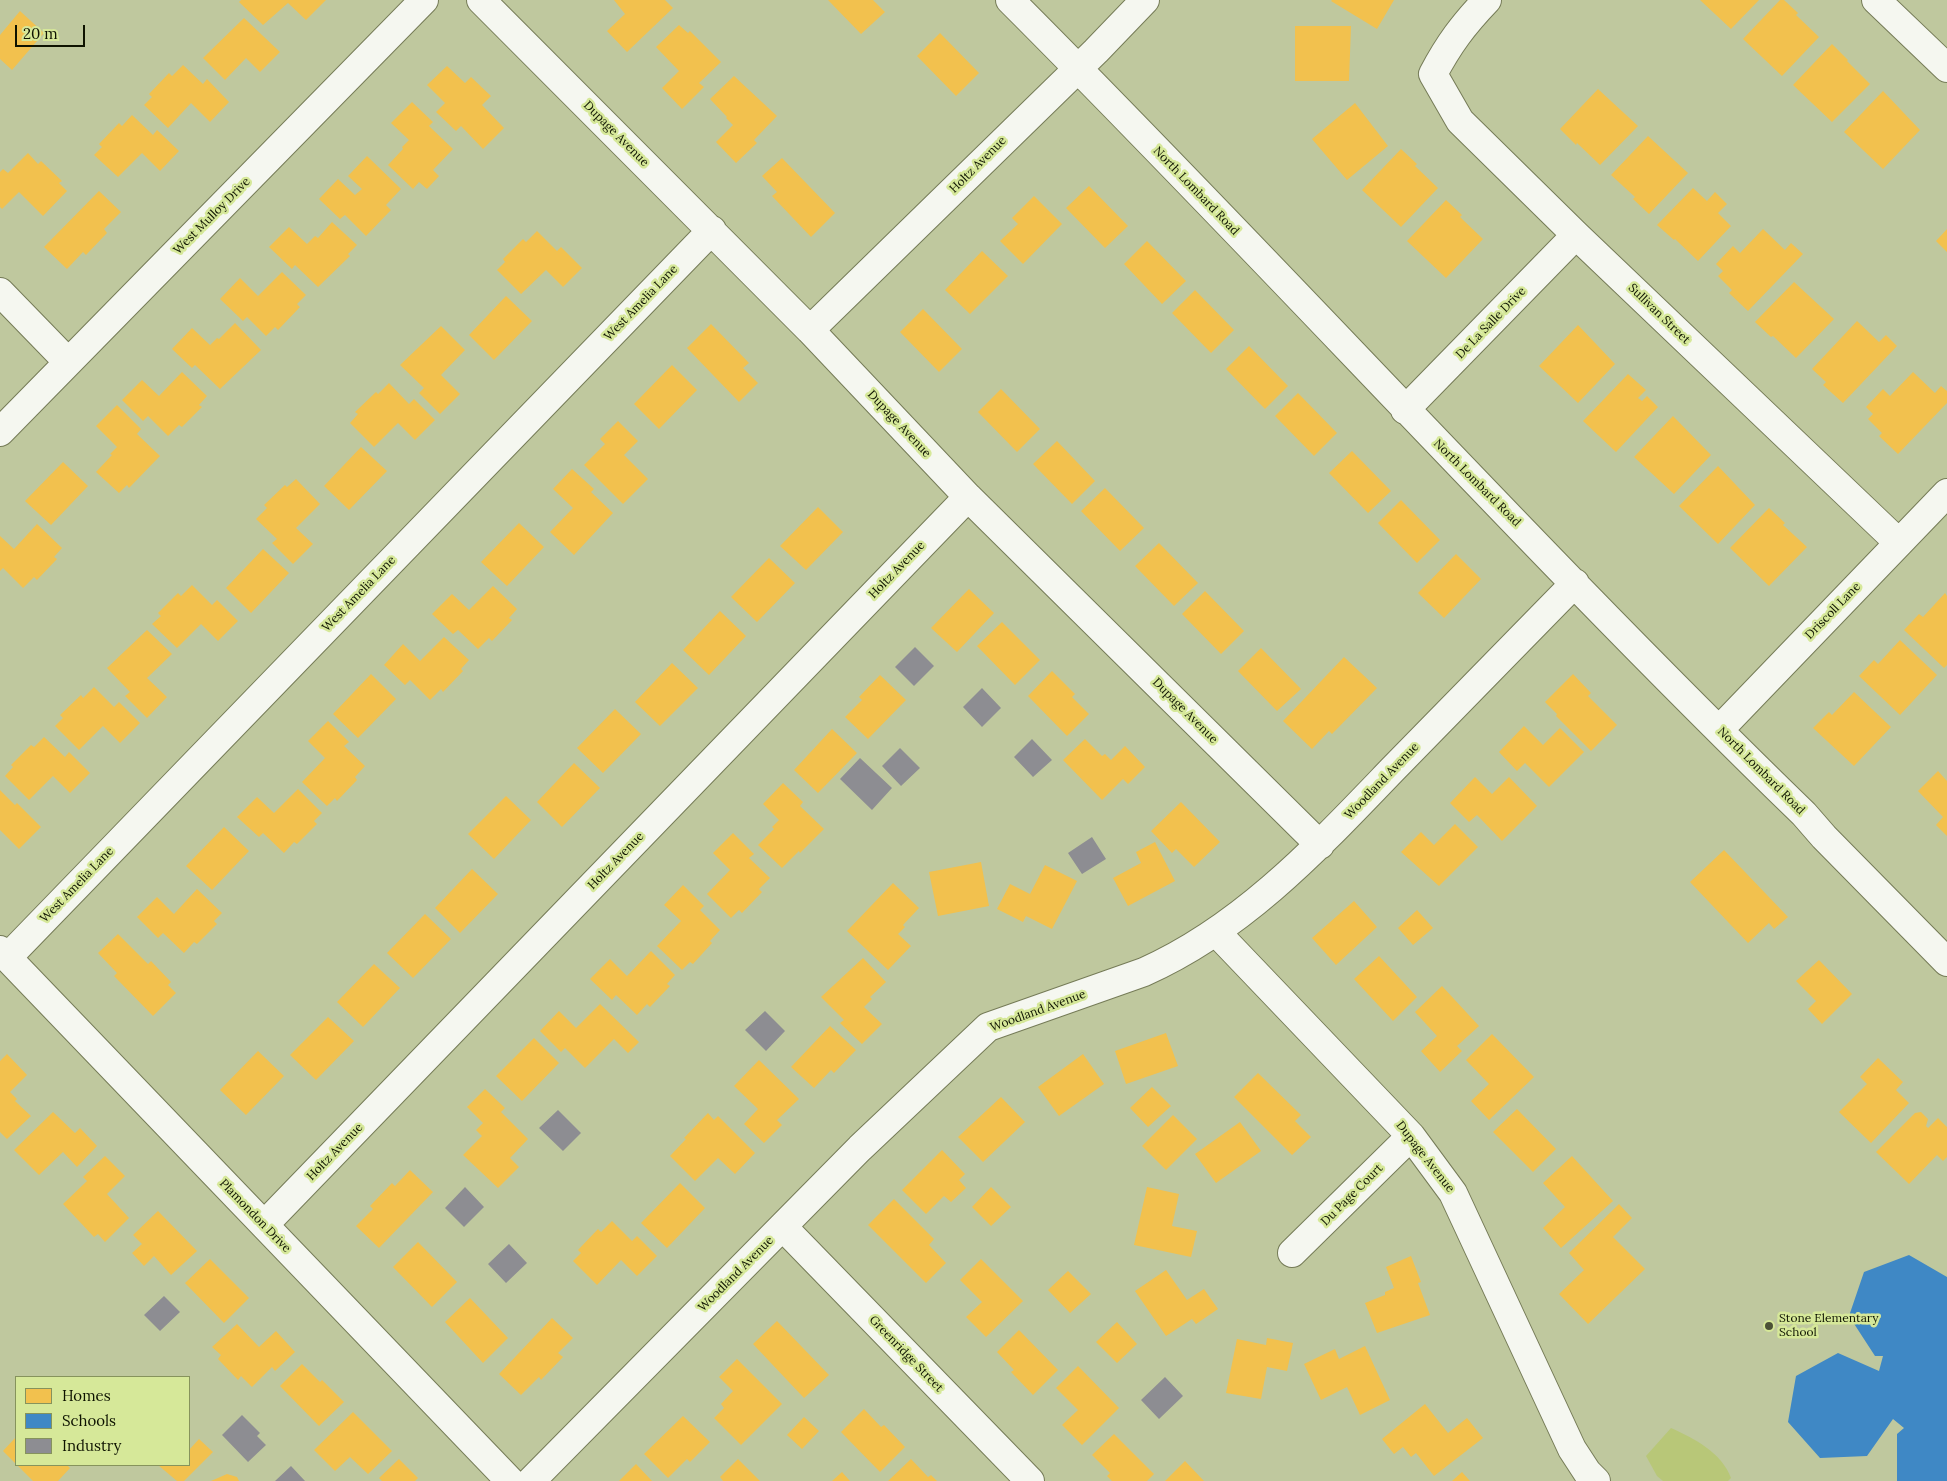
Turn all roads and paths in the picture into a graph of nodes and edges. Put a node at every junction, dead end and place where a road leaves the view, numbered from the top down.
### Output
1 (424, 0) edge
2 (481, 0) edge
3 (1010, 0) edge
4 (1145, 0) edge
5 (1487, 0) edge
6 (1876, 0) edge
7 (1078, 68) junction
8 (1947, 68) edge
9 (712, 230) junction
10 (1576, 235) junction
11 (0, 292) edge
12 (810, 330) junction
13 (68, 362) junction
14 (1405, 410) junction
15 (0, 432) edge
16 (1947, 493) edge
17 (968, 497) junction
18 (1899, 543) junction
19 (1575, 583) junction
20 (1719, 730) junction
21 (1320, 845) junction
22 (1216, 932) junction
23 (4, 954) edge
24 (1947, 962) edge
25 (1411, 1136) junction
26 (264, 1225) junction
27 (783, 1227) junction
28 (1292, 1253) dead end
29 (510, 1481) edge
30 (531, 1481) edge
31 (1030, 1481) edge
32 (1596, 1481) edge

1 - 13 street, West Mulloy Drive
2 - 9 street, Dupage Avenue
3 - 7 street, North Lombard Road
4 - 7 street, Holtz Avenue
5 - 10 street, Sullivan Street
6 - 8 street
7 - 12 street, Holtz Avenue
7 - 14 street, North Lombard Road
9 - 12 street, Dupage Avenue
9 - 23 street, West Amelia Lane
10 - 14 street, De La Salle Drive
10 - 18 street, Sullivan Street
11 - 13 street
12 - 17 street, Dupage Avenue
13 - 15 street, West Mulloy Drive
14 - 19 street, North Lombard Road
16 - 18 street, Driscoll Lane
17 - 21 street, Dupage Avenue
17 - 26 street, Holtz Avenue
18 - 20 street, Driscoll Lane
19 - 20 street, North Lombard Road
19 - 21 street, Woodland Avenue
20 - 24 street, North Lombard Road
21 - 22 street, Woodland Avenue
22 - 25 street, Dupage Avenue
22 - 27 street, Woodland Avenue
23 - 26 street, Plamondon Drive
25 - 28 street, Du Page Court
25 - 32 street, Dupage Avenue
26 - 29 street, Plamondon Drive
27 - 30 street, Woodland Avenue
27 - 31 street, Greenridge Street

